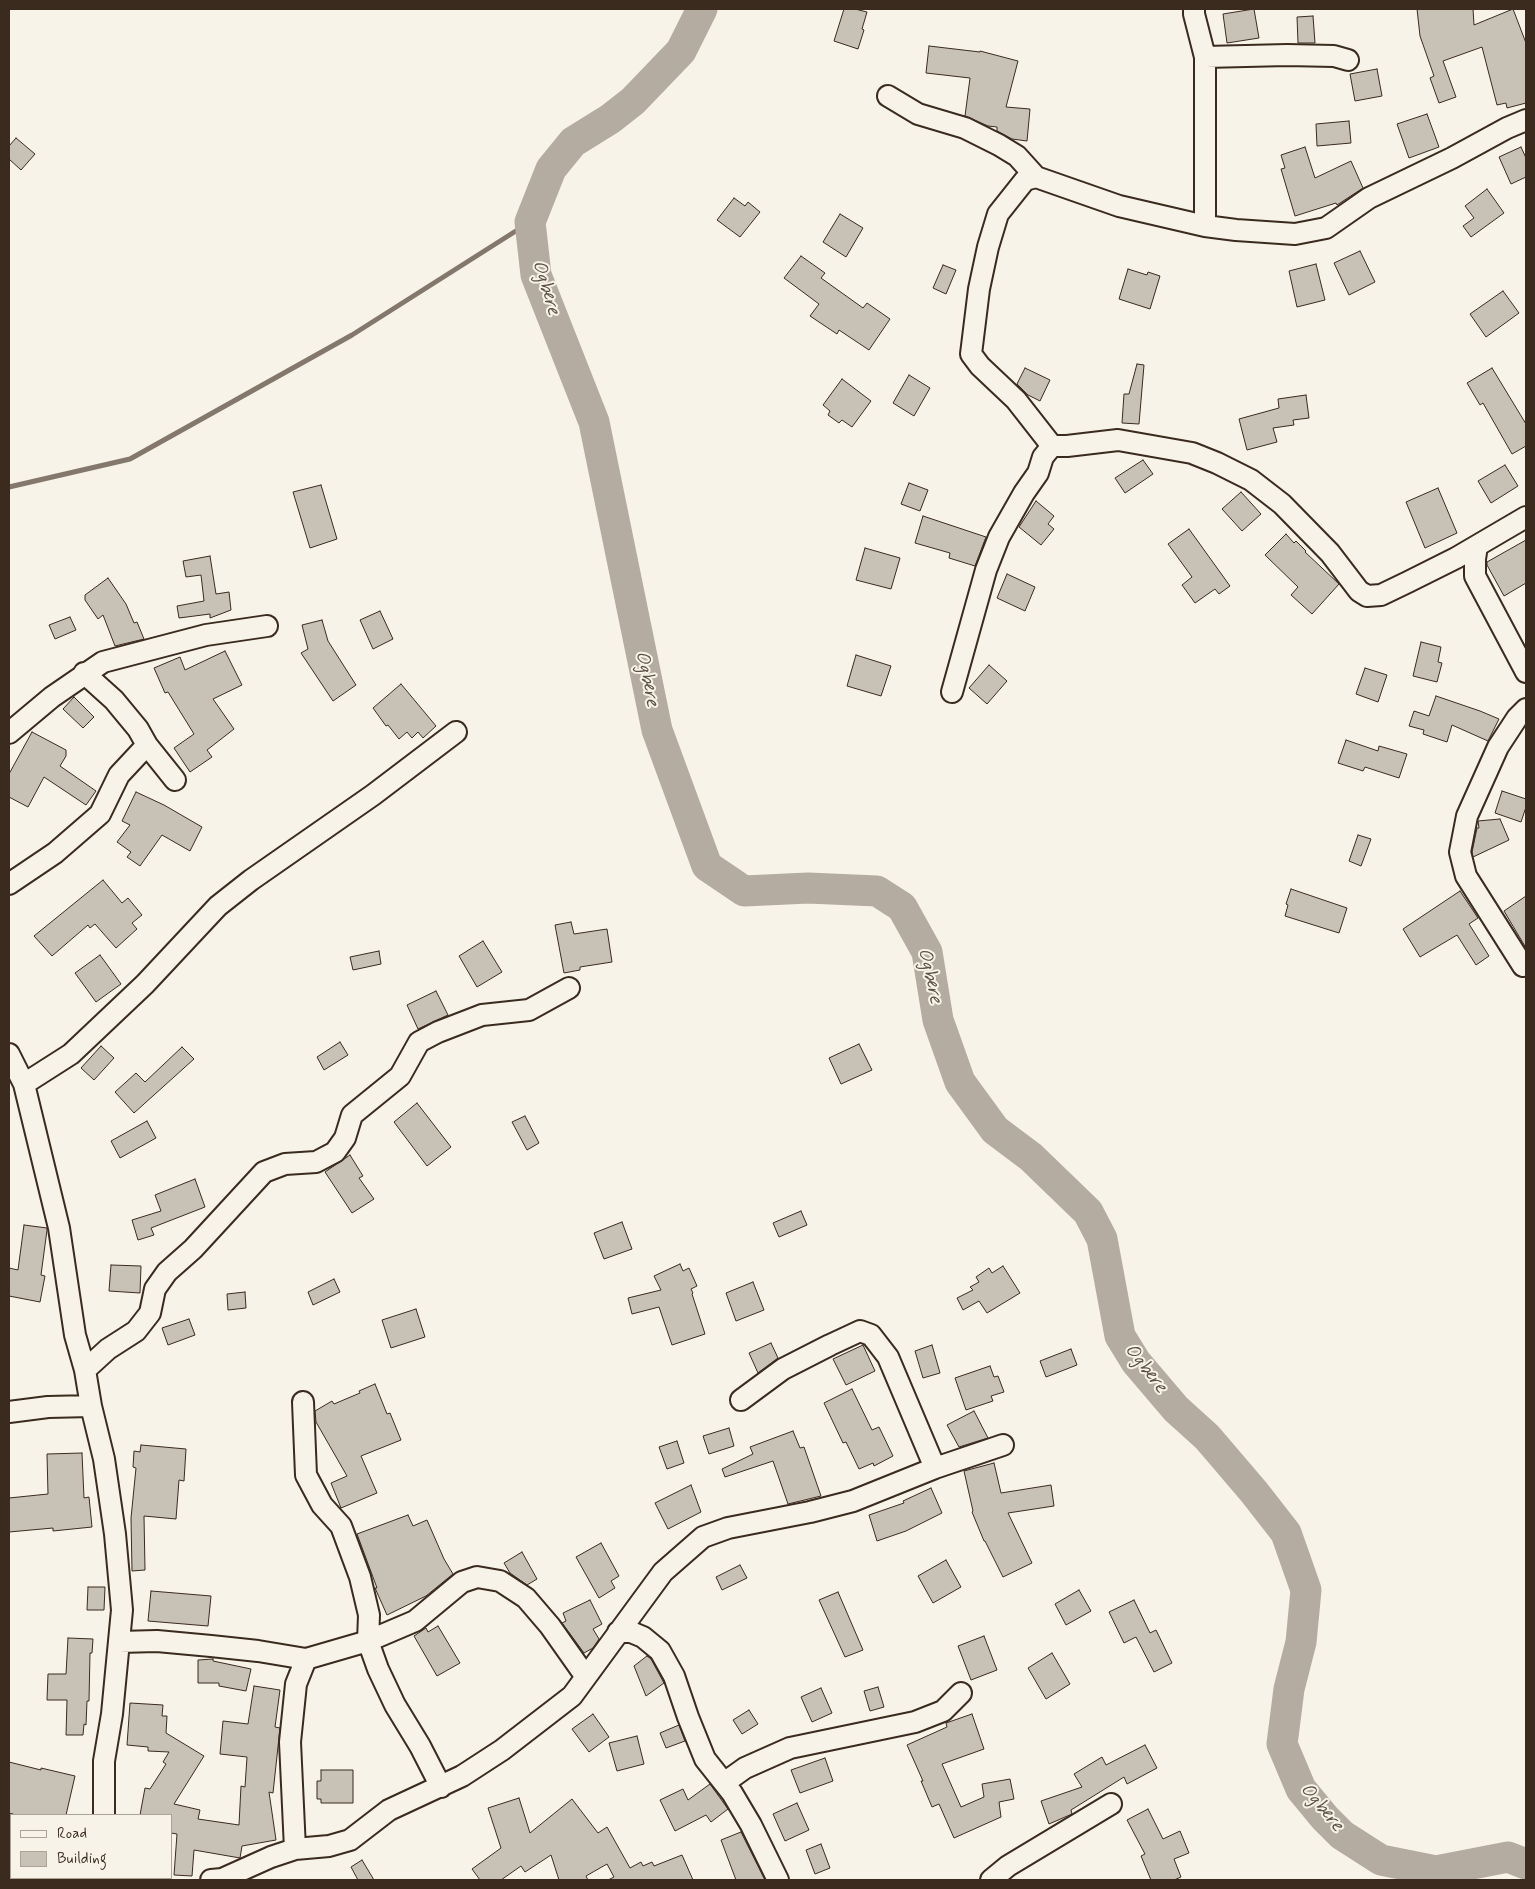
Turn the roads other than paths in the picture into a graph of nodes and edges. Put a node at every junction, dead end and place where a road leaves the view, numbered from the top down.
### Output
1 (1194, 9) edge
2 (1205, 57) junction
3 (1348, 60) dead end
4 (888, 96) dead end
5 (1526, 120) edge
6 (1036, 178) junction
7 (1205, 226) junction
8 (1052, 446) junction
9 (1526, 517) edge
10 (1477, 546) junction
11 (266, 626) dead end
12 (1526, 672) edge
13 (84, 673) junction
14 (952, 692) dead end
15 (1526, 709) edge
16 (456, 732) dead end
17 (9, 733) edge
18 (147, 745) junction
19 (175, 780) dead end
20 (9, 884) edge
21 (1522, 966) dead end
22 (569, 988) dead end
23 (9, 1054) edge
24 (24, 1084) junction
25 (85, 1370) junction
26 (741, 1400) dead end
27 (303, 1402) dead end
28 (91, 1406) junction
29 (9, 1412) edge
30 (1003, 1445) dead end
31 (935, 1468) junction
32 (618, 1632) junction
33 (368, 1641) junction
34 (119, 1642) junction
35 (306, 1660) junction
36 (586, 1678) junction
37 (961, 1693) dead end
38 (724, 1783) junction
39 (440, 1787) junction
40 (1111, 1804) dead end
41 (104, 1814) edge
42 (295, 1849) junction
43 (211, 1880) edge
44 (778, 1880) edge
45 (991, 1880) edge

1 - 2 street
2 - 3 street
2 - 7 street
4 - 6 street
5 - 7 street
6 - 7 street
6 - 8 street
8 - 10 street
8 - 14 street
9 - 10 street
10 - 12 street
11 - 13 street
13 - 17 street
13 - 18 street
15 - 21 street
16 - 24 street
18 - 19 street
18 - 20 street
22 - 25 street
23 - 24 street
24 - 25 street
25 - 28 street
26 - 31 street
27 - 33 street
28 - 29 street
28 - 34 street
30 - 31 street
31 - 32 street
32 - 36 street
32 - 38 street
33 - 35 street
33 - 36 street
33 - 39 street
34 - 35 street
34 - 41 street
35 - 42 street
36 - 39 street
37 - 38 street
38 - 44 street
39 - 42 street
40 - 45 street
42 - 43 street

